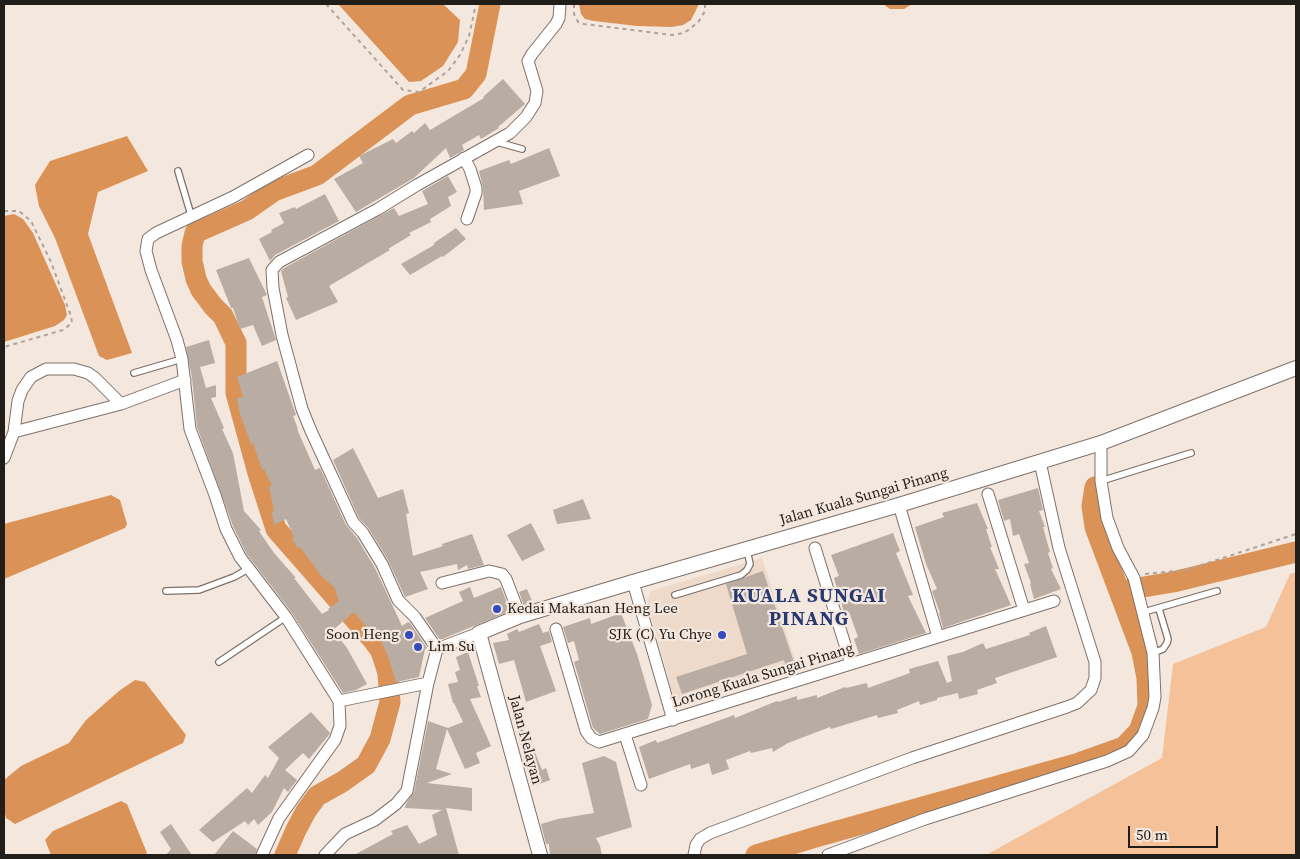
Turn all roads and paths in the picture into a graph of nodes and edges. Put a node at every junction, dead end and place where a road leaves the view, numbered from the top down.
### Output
1 (326, 4) edge
2 (476, 4) edge
3 (560, 4) edge
4 (574, 4) edge
5 (705, 4) edge
6 (495, 141) junction
7 (522, 149) dead end
8 (308, 155) dead end
9 (464, 158) junction
10 (178, 171) dead end
11 (4, 211) edge
12 (191, 215) junction
13 (467, 220) dead end
14 (4, 347) edge
15 (182, 359) junction
16 (1296, 368) edge
17 (134, 374) dead end
18 (185, 380) junction
19 (121, 404) junction
20 (14, 432) junction
21 (1101, 443) junction
22 (1191, 453) dead end
23 (4, 458) edge
24 (1040, 462) junction
25 (1101, 481) junction
26 (988, 494) dead end
27 (899, 505) junction
28 (1296, 534) edge
29 (747, 548) junction
30 (815, 548) dead end
31 (248, 569) junction
32 (1134, 580) junction
33 (633, 582) junction
34 (442, 583) dead end
35 (166, 591) dead end
36 (1217, 591) dead end
37 (675, 596) dead end
38 (1054, 601) dead end
39 (1159, 608) junction
40 (1024, 610) junction
41 (1144, 612) junction
42 (520, 616) junction
43 (286, 617) junction
44 (556, 629) dead end
45 (479, 632) junction
46 (938, 637) junction
47 (437, 648) junction
48 (1153, 653) junction
49 (219, 662) dead end
50 (851, 664) junction
51 (423, 684) junction
52 (339, 701) junction
53 (672, 720) junction
54 (625, 735) junction
55 (641, 785) dead end
56 (262, 855) edge
57 (325, 855) edge
58 (540, 855) edge
59 (694, 855) edge
60 (828, 855) edge

1 - 2 path
3 - 6 street
4 - 5 path
6 - 7 lane
6 - 9 street
8 - 12 street
9 - 13 street
9 - 47 street
10 - 12 lane
11 - 14 path
12 - 15 street
15 - 17 lane
15 - 18 street
16 - 21 street, Jalan Kuala Sungai Pinang
18 - 19 street
18 - 31 street
19 - 20 street
19 - 20 street
20 - 23 street
21 - 24 street, Jalan Kuala Sungai Pinang
21 - 25 street
22 - 25 lane
24 - 27 street, Jalan Kuala Sungai Pinang
24 - 59 street
25 - 32 street
26 - 40 street
27 - 29 street, Jalan Kuala Sungai Pinang
27 - 46 street
28 - 32 path
29 - 33 street, Jalan Kuala Sungai Pinang
29 - 37 lane
30 - 50 street
31 - 35 lane
31 - 43 street
32 - 41 street
33 - 42 street, Jalan Kuala Sungai Pinang
33 - 53 street
34 - 42 street
36 - 39 lane
38 - 40 street, Lorong Kuala Sungai Pinang
39 - 41 lane
39 - 48 lane
40 - 46 street, Lorong Kuala Sungai Pinang
41 - 48 street
42 - 45 street, Jalan Kuala Sungai Pinang
43 - 49 lane
43 - 52 street
44 - 54 street, Lorong Kuala Sungai Pinang
45 - 47 street, Jalan Kuala Sungai Pinang
45 - 58 street, Jalan Nelayan
46 - 50 street, Lorong Kuala Sungai Pinang
47 - 51 street
48 - 60 street
50 - 53 street, Lorong Kuala Sungai Pinang
51 - 52 street
51 - 57 street
52 - 56 street
53 - 54 street, Lorong Kuala Sungai Pinang
54 - 55 street

